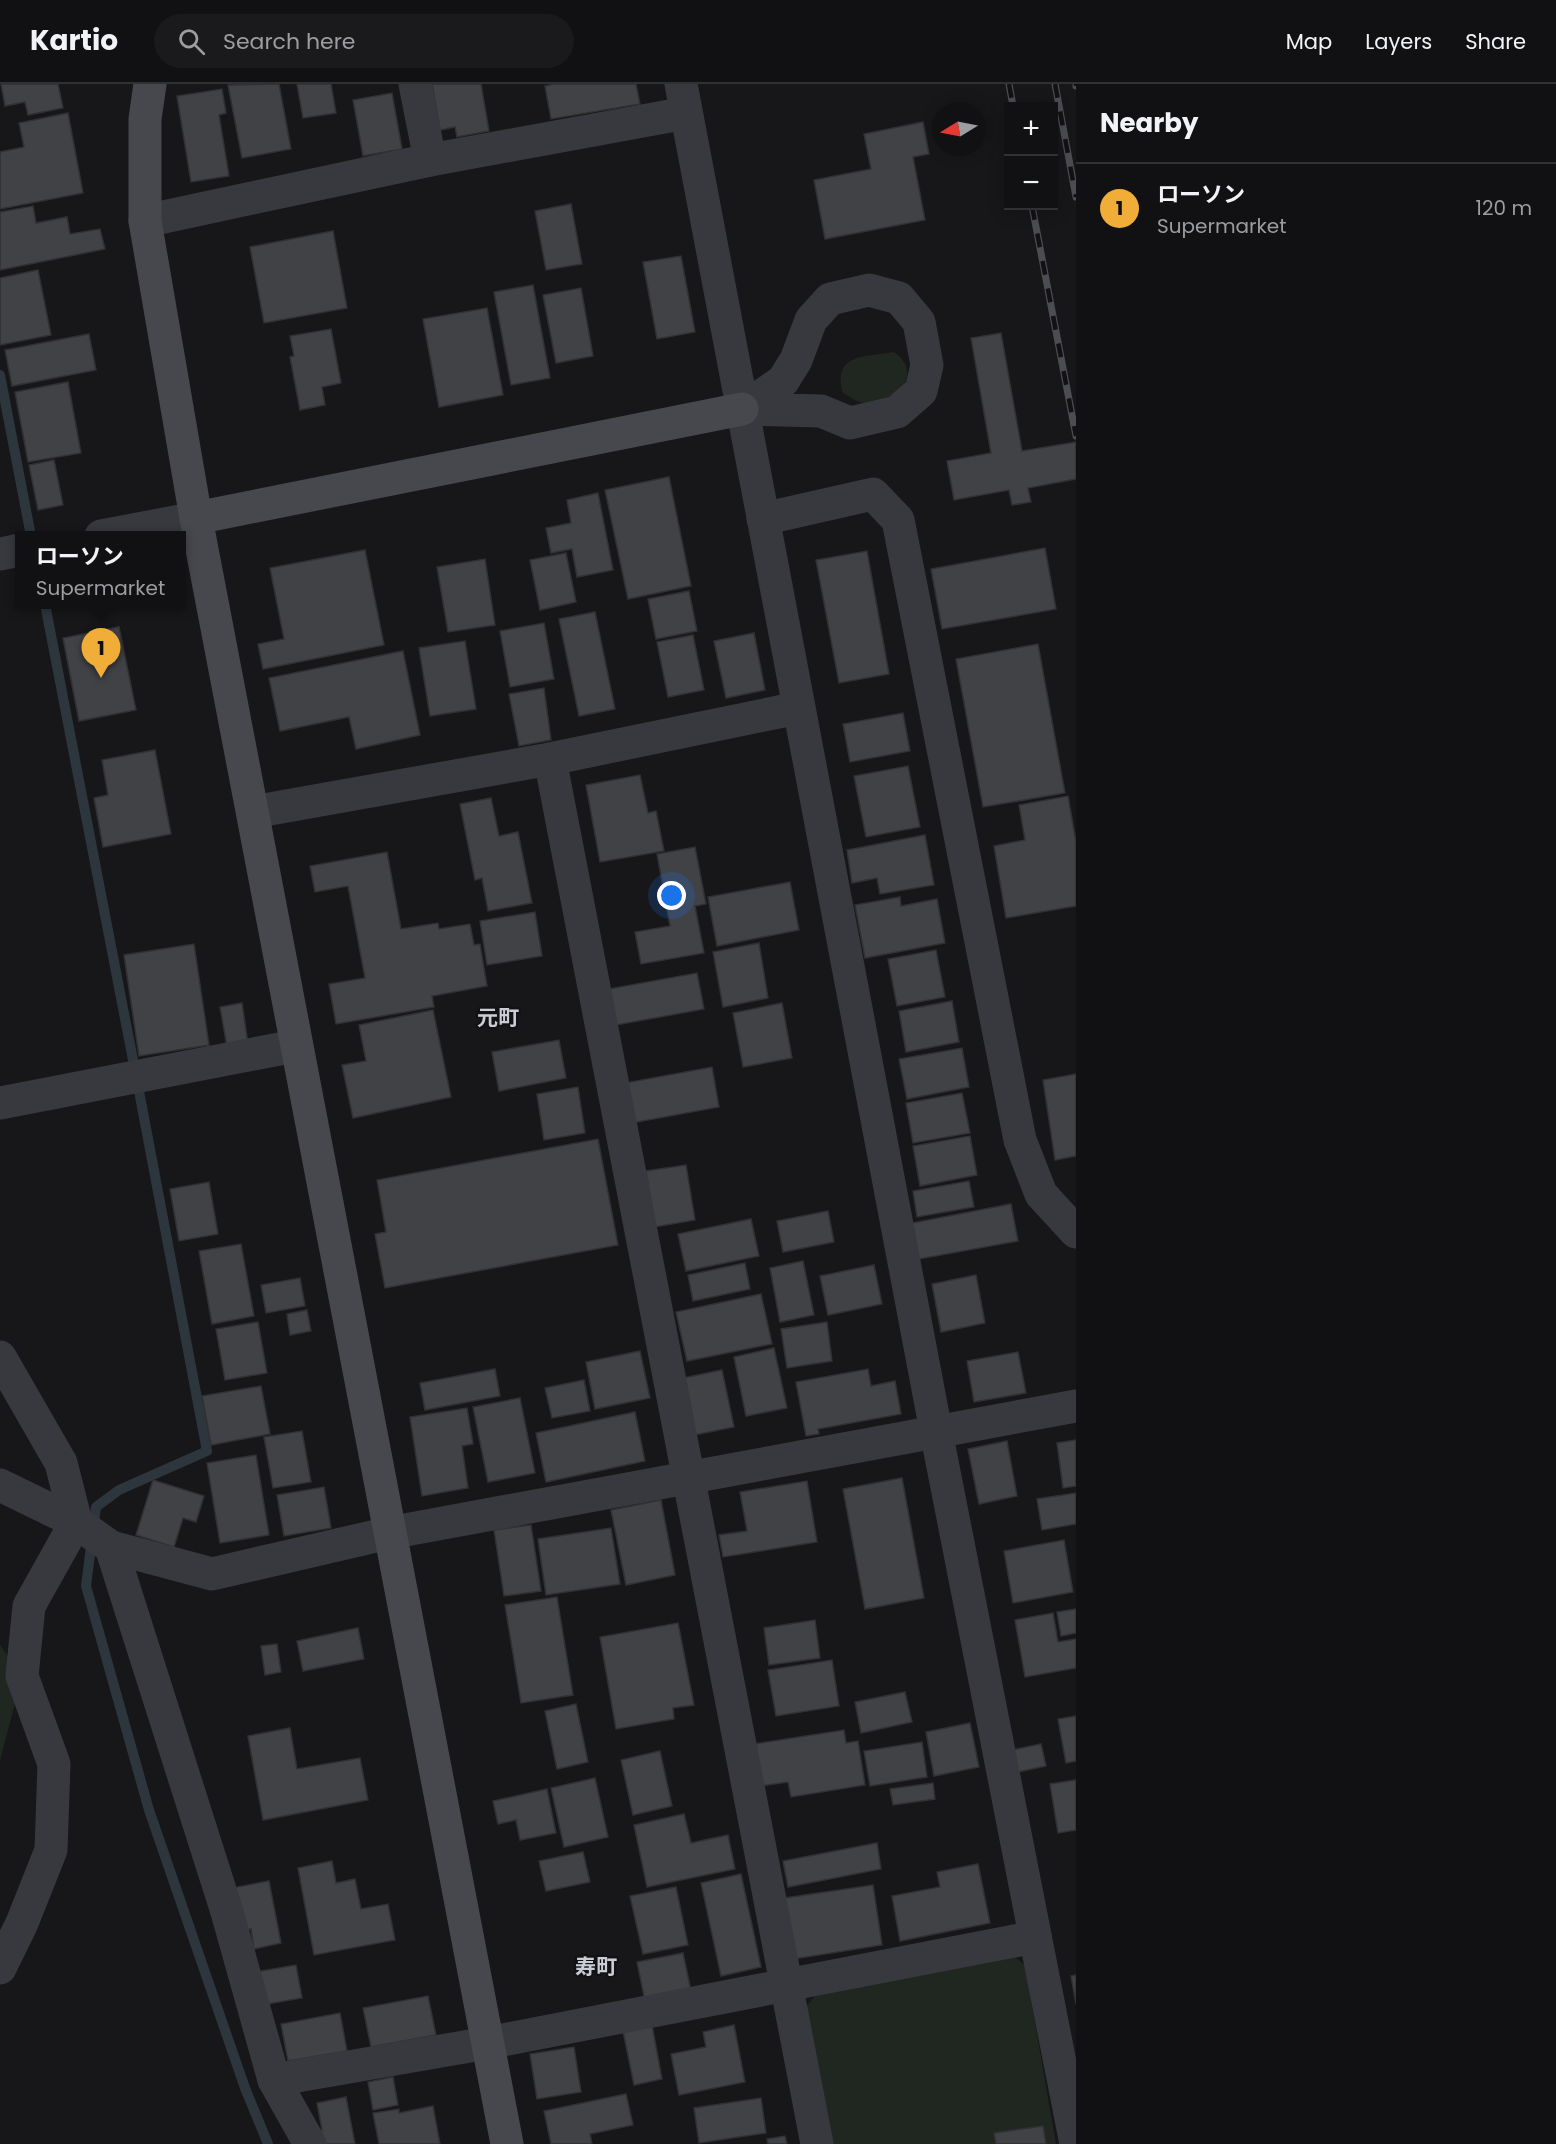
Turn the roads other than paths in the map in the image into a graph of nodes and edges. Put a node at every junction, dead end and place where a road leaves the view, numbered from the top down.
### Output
1 (150, 84) edge
2 (415, 84) edge
3 (683, 98) edge
4 (430, 160) junction
5 (145, 221) junction
6 (742, 409) junction
7 (196, 518) junction
8 (763, 519) junction
9 (127, 531) edge
10 (15, 551) edge
11 (0, 554) edge
12 (798, 708) junction
13 (550, 759) junction
14 (253, 812) junction
15 (295, 1046) junction
16 (1, 1097) edge
17 (1076, 1232) edge
18 (0, 1357) edge
19 (1076, 1406) edge
20 (936, 1431) junction
21 (688, 1476) junction
22 (0, 1485) edge
23 (76, 1522) junction
24 (389, 1533) junction
25 (111, 1547) junction
26 (1035, 1937) junction
27 (0, 1968) edge
28 (786, 1983) junction
29 (487, 2043) junction
30 (274, 2080) junction
31 (310, 2144) edge
32 (507, 2144) edge
33 (817, 2144) edge
34 (1076, 2144) edge

1 - 5 street
2 - 4 street
3 - 4 street
3 - 6 street
4 - 5 street
5 - 7 street
6 - 6 street
6 - 7 street
6 - 8 street
7 - 9 street
7 - 14 street
8 - 12 street
8 - 17 street
10 - 11 street
12 - 13 street
12 - 20 street
13 - 14 street
13 - 21 street
14 - 15 street
15 - 16 street
15 - 24 street
18 - 23 street
19 - 20 street
20 - 21 street
20 - 26 street
21 - 24 street
21 - 28 street
22 - 23 street
23 - 25 street
23 - 27 street
24 - 25 street
24 - 29 street
25 - 30 street
26 - 28 street
26 - 34 street
28 - 29 street
28 - 33 street
29 - 30 street
29 - 32 street
30 - 31 street

